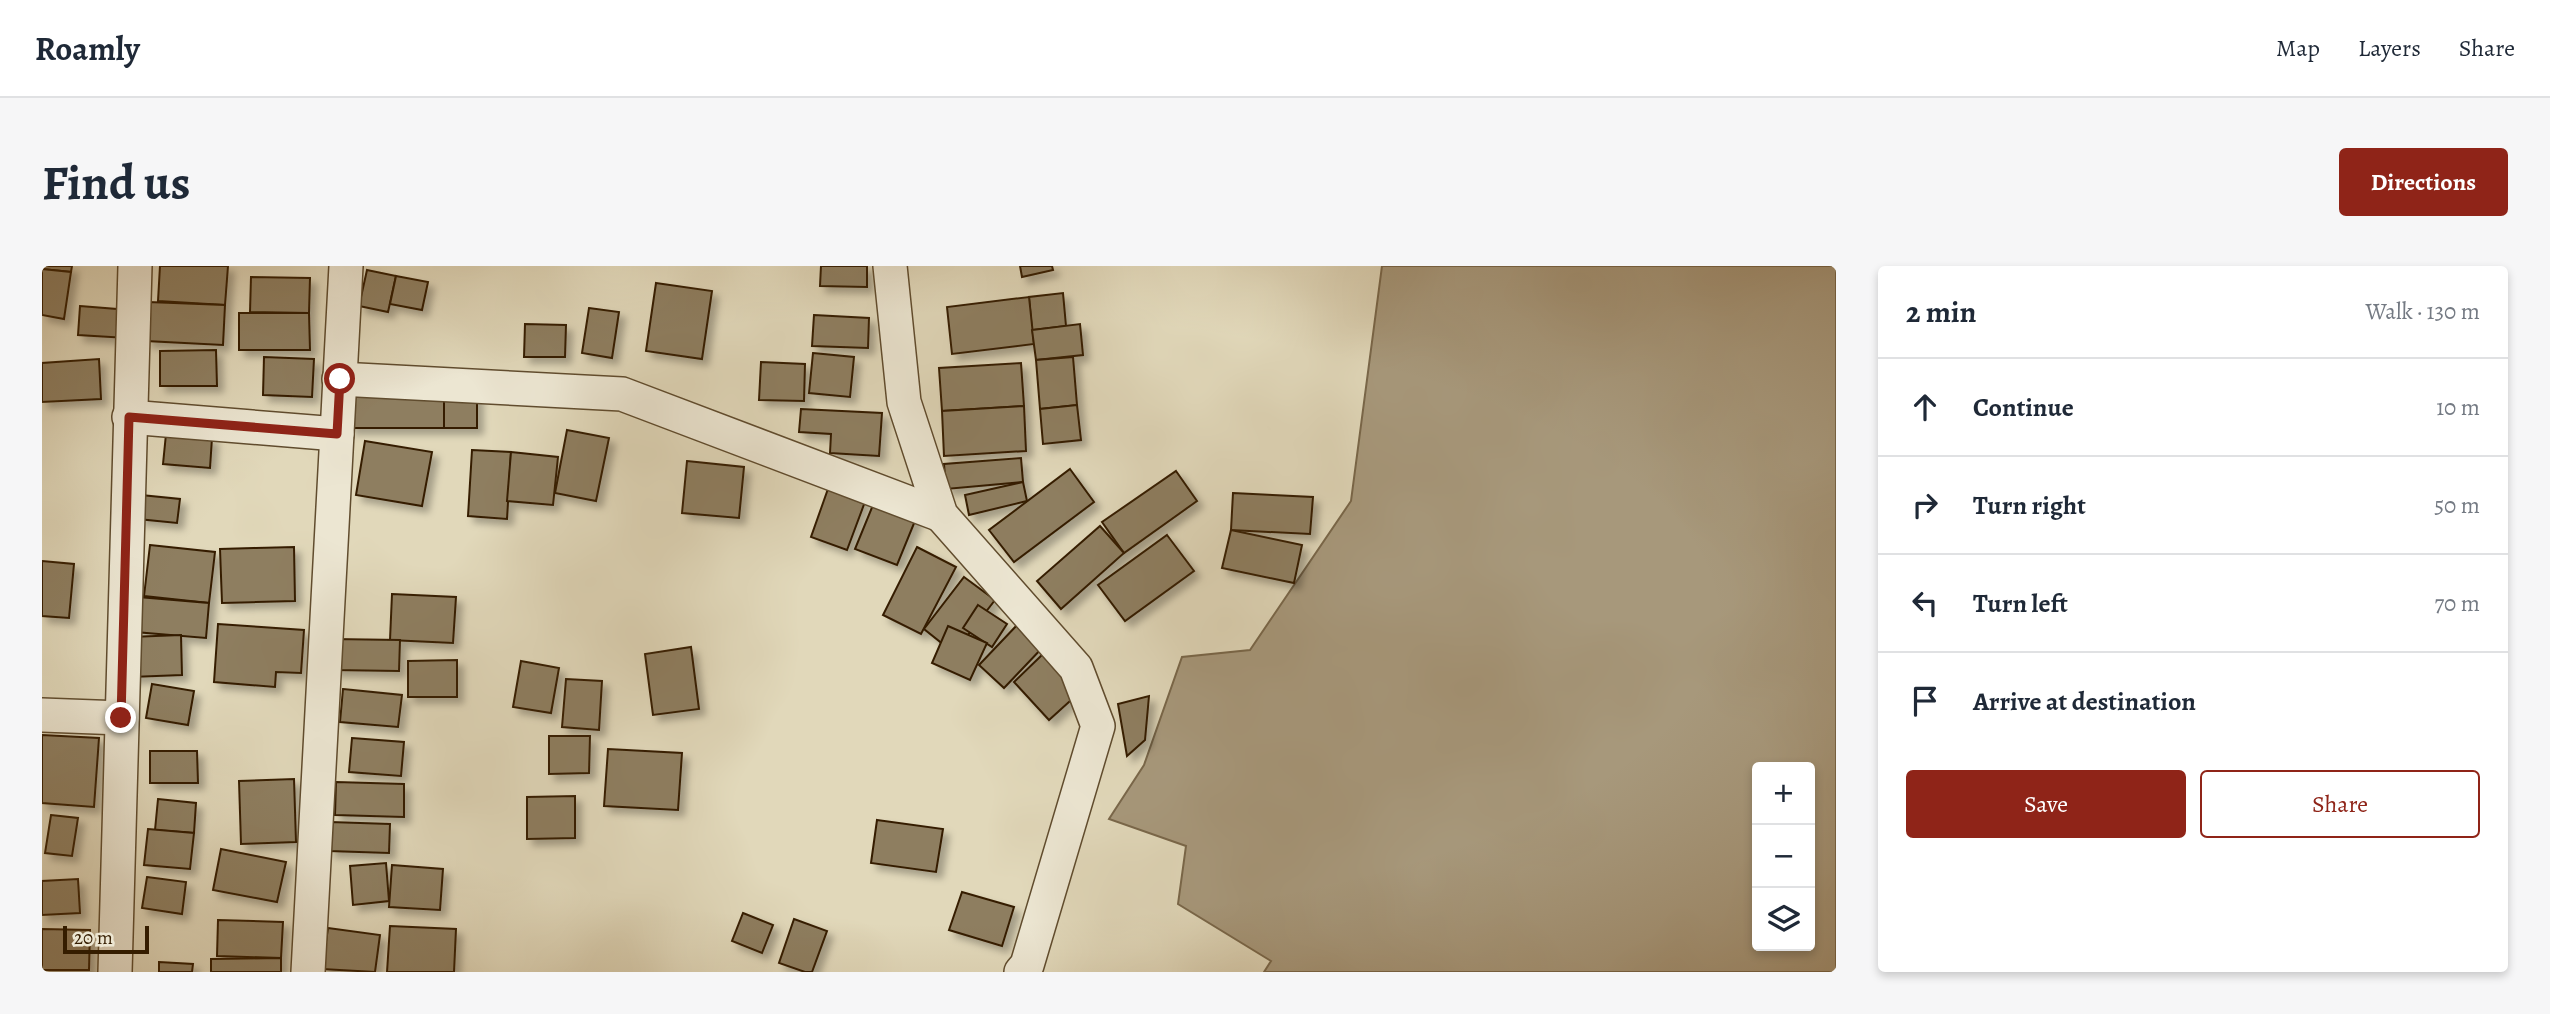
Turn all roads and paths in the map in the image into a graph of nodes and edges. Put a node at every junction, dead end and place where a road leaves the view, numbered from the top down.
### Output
1 (135, 266) edge
2 (346, 266) edge
3 (890, 266) edge
4 (340, 379) junction
5 (129, 417) junction
6 (337, 434) junction
7 (941, 514) junction
8 (42, 715) edge
9 (121, 718) junction
10 (115, 972) edge
11 (308, 972) edge
12 (1021, 972) edge

1 - 5 street
2 - 4 street
3 - 7 street
4 - 6 street
4 - 7 street
5 - 6 street
5 - 9 street
6 - 11 street
7 - 12 street
8 - 9 street
9 - 10 street

